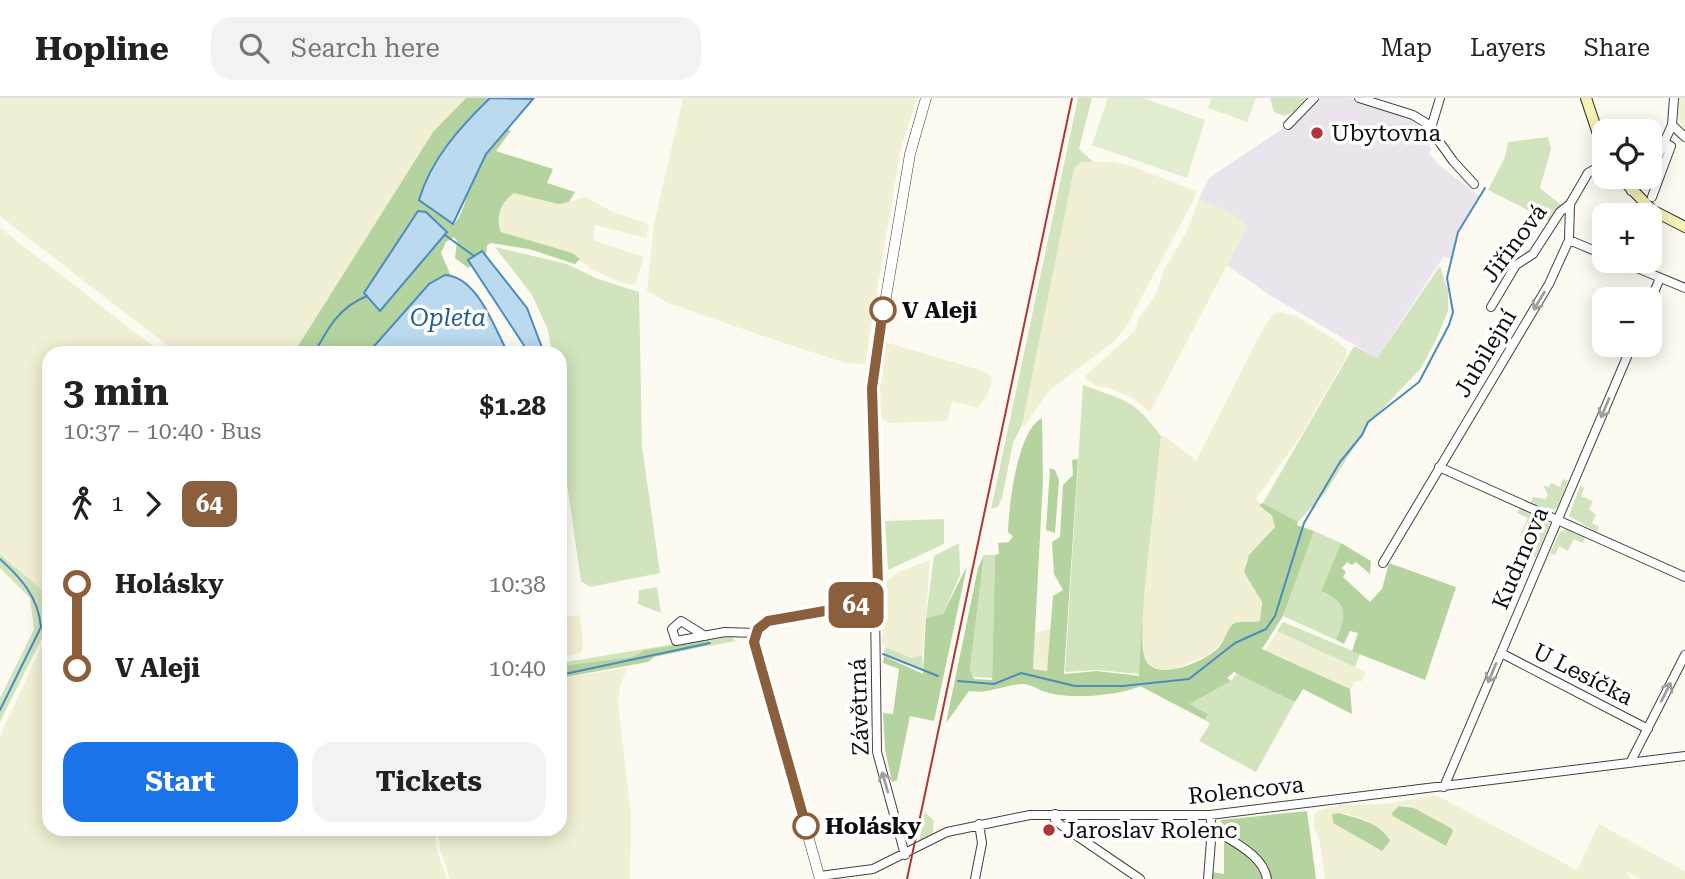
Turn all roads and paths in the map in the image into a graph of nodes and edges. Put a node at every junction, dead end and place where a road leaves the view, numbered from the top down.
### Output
1 (926, 98) edge
2 (1314, 98) edge
3 (1359, 98) edge
4 (1440, 98) edge
5 (1586, 98) edge
6 (1674, 98) edge
7 (1593, 119) edge
8 (1289, 125) dead end
9 (1672, 125) junction
10 (1431, 128) junction
11 (1685, 137) edge
12 (1665, 143) junction
13 (1662, 149) edge
14 (1592, 171) edge
15 (1474, 184) dead end
16 (1633, 189) edge
17 (1631, 191) joint
18 (1652, 197) dead end
19 (1570, 204) junction
20 (1685, 227) edge
21 (1569, 240) junction
22 (1592, 249) edge
23 (1648, 273) edge
24 (1660, 278) junction
25 (1656, 287) edge
26 (1685, 288) edge
27 (1491, 307) dead end
28 (1627, 357) edge
29 (1439, 467) junction
30 (1557, 520) junction
31 (1383, 563) dead end
32 (1685, 578) edge
33 (872, 597) junction
34 (756, 633) junction
35 (705, 636) dead end
36 (1501, 653) junction
37 (1685, 655) edge
38 (1648, 729) junction
39 (1685, 756) edge
40 (1630, 763) junction
41 (1444, 787) junction
42 (1055, 814) junction
43 (1210, 816) junction
44 (979, 824) junction
45 (1212, 828) junction
46 (905, 855) junction
47 (820, 877) edge
48 (1130, 877) edge
49 (975, 879) edge
50 (1140, 879) edge
51 (1208, 879) edge
52 (1267, 879) edge

1 - 33 street
2 - 8 street
3 - 10 street
4 - 10 street
5 - 7 main road
6 - 9 street
9 - 11 street
9 - 12 street
10 - 15 street
12 - 13 street
12 - 18 street
14 - 19 street, Jubilejní
16 - 17 street
17 - 20 main road
19 - 21 street, Jubilejní
19 - 27 street, Jiřinová
21 - 22 street
21 -> 29 street, Jubilejní
23 - 24 street
24 - 25 street
24 - 26 street
28 -> 30 street, Kudrnova
29 - 30 street
29 - 31 street, Jubilejní
30 - 32 street
30 - 36 street, Kudrnova
33 - 34 street
46 -> 33 street, Závětrná
34 - 35 street
34 - 47 street
36 - 38 street, U Lesíčka
36 -> 41 street, Kudrnova
38 -> 37 street
38 - 40 street
39 - 40 street, Rolencova
40 - 41 street, Rolencova
41 - 43 street, Rolencova
42 - 43 street, Rolencova
42 - 44 street, Rolencova
42 - 48 street
43 - 45 street
44 - 46 street, Rolencova
44 - 49 street
45 - 51 street
45 - 52 street
46 - 47 street, Rolencova
48 - 50 street

